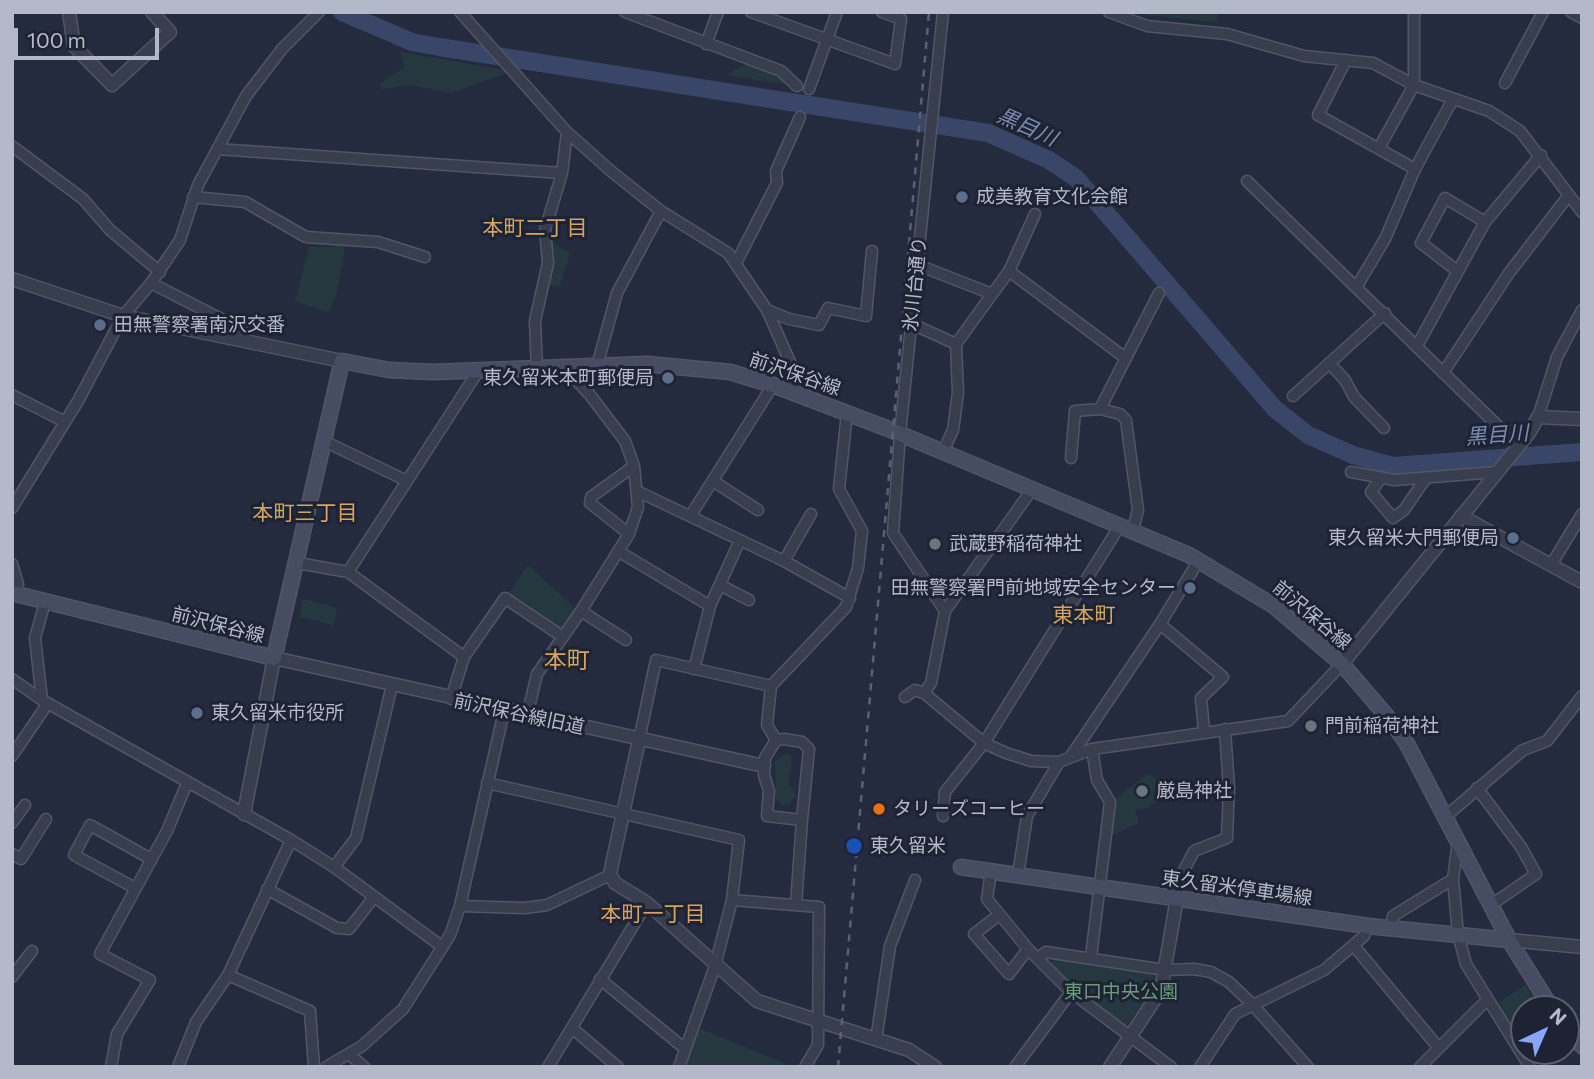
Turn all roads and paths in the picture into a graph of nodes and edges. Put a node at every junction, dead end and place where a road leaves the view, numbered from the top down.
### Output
1 (69, 12) edge
2 (152, 12) edge
3 (479, 12) edge
4 (625, 12) edge
5 (718, 12) edge
6 (751, 12) edge
7 (837, 12) edge
8 (882, 12) edge
9 (943, 12) edge
10 (1109, 12) edge
11 (1414, 12) edge
12 (1543, 12) edge
13 (1571, 12) edge
14 (318, 13) edge
15 (463, 16) edge
16 (1582, 18) edge
17 (827, 40) junction
18 (706, 44) junction
19 (1346, 60) junction
20 (1505, 83) dead end
21 (1414, 85) junction
22 (797, 86) dead end
23 (809, 89) dead end
24 (1453, 99) junction
25 (800, 117) dead end
26 (568, 132) junction
27 (12, 146) edge
28 (1379, 148) junction
29 (217, 149) junction
30 (1541, 155) junction
31 (1415, 169) junction
32 (562, 173) junction
33 (1247, 181) dead end
34 (1569, 195) junction
35 (192, 197) junction
36 (661, 211) junction
37 (1582, 212) edge
38 (1035, 214) dead end
39 (1485, 222) junction
40 (872, 251) dead end
41 (425, 257) dead end
42 (736, 263) junction
43 (918, 265) junction
44 (1456, 270) junction
45 (1009, 271) junction
46 (160, 272) junction
47 (12, 279) edge
48 (152, 283) junction
49 (1357, 286) junction
50 (1159, 293) dead end
51 (992, 294) junction
52 (766, 310) junction
53 (1582, 310) edge
54 (1385, 313) junction
55 (123, 316) junction
56 (910, 323) junction
57 (240, 340) junction
58 (956, 344) junction
59 (1417, 346) junction
60 (1124, 357) junction
61 (342, 361) junction
62 (1329, 363) junction
63 (597, 366) junction
64 (564, 368) junction
65 (537, 370) junction
66 (477, 373) junction
67 (1443, 373) junction
68 (773, 385) junction
69 (793, 392) junction
70 (12, 395) edge
71 (1293, 396) dead end
72 (1100, 409) junction
73 (847, 413) junction
74 (1538, 417) junction
75 (1582, 419) edge
76 (65, 422) junction
77 (1384, 428) dead end
78 (900, 434) junction
79 (1527, 435) junction
80 (326, 442) junction
81 (943, 452) junction
82 (1072, 458) dead end
83 (634, 466) junction
84 (1351, 472) dead end
85 (1497, 472) junction
86 (1381, 478) junction
87 (1426, 478) junction
88 (405, 480) junction
89 (713, 481) junction
90 (1031, 491) junction
91 (639, 492) junction
92 (12, 508) edge
93 (758, 510) dead end
94 (811, 514) dead end
95 (1582, 514) edge
96 (691, 515) junction
97 (1461, 516) junction
98 (1125, 530) junction
99 (629, 534) junction
100 (740, 540) junction
101 (618, 551) junction
102 (1199, 560) junction
103 (784, 561) junction
104 (298, 563) junction
105 (12, 564) edge
106 (1551, 565) junction
107 (348, 572) junction
108 (1582, 582) edge
109 (720, 585) junction
110 (14, 593) edge
111 (850, 598) junction
112 (749, 600) dead end
113 (45, 602) junction
114 (710, 606) junction
115 (582, 611) junction
116 (945, 611) junction
117 (1160, 624) junction
118 (563, 636) junction
119 (626, 640) dead end
120 (464, 657) junction
121 (274, 658) junction
122 (1342, 664) junction
123 (694, 669) junction
124 (12, 679) edge
125 (392, 685) junction
126 (771, 686) junction
127 (923, 693) junction
128 (1582, 696) edge
129 (905, 697) dead end
130 (451, 699) junction
131 (45, 701) junction
132 (504, 711) junction
133 (527, 716) junction
134 (1225, 729) junction
135 (1205, 731) junction
136 (639, 740) junction
137 (776, 740) junction
138 (984, 743) junction
139 (1092, 749) junction
140 (12, 756) edge
141 (1071, 756) junction
142 (1059, 762) junction
143 (764, 766) junction
144 (187, 783) junction
145 (487, 783) junction
146 (1477, 788) junction
147 (25, 805) dead end
148 (244, 814) junction
149 (625, 814) junction
150 (943, 816) dead end
151 (1445, 817) junction
152 (46, 819) dead end
153 (802, 820) junction
154 (12, 824) edge
155 (291, 840) junction
156 (1458, 840) junction
157 (12, 854) edge
158 (151, 859) junction
159 (334, 867) junction
160 (961, 867) dead end
161 (991, 871) junction
162 (610, 875) junction
163 (1018, 875) junction
164 (1453, 879) junction
165 (915, 880) dead end
166 (1101, 887) junction
167 (135, 888) junction
168 (267, 890) junction
169 (374, 897) junction
170 (1174, 898) junction
171 (732, 900) junction
172 (648, 903) junction
173 (796, 905) junction
174 (1491, 905) junction
175 (460, 906) junction
176 (999, 915) junction
177 (1368, 926) junction
178 (1391, 929) junction
179 (1458, 934) junction
180 (1509, 940) junction
181 (441, 946) junction
182 (1354, 946) junction
183 (1582, 947) edge
184 (1028, 949) junction
185 (32, 951) dead end
186 (12, 955) edge
187 (1091, 957) junction
188 (1038, 958) junction
189 (23, 963) junction
190 (715, 966) junction
191 (1165, 970) junction
192 (228, 975) junction
193 (12, 977) edge
194 (600, 979) junction
195 (1071, 992) junction
196 (1543, 995) edge
197 (1488, 999) junction
198 (1252, 1004) junction
199 (816, 1022) junction
200 (572, 1028) junction
201 (1131, 1036) junction
202 (876, 1040) junction
203 (1438, 1047) junction
204 (684, 1048) junction
205 (349, 1055) junction
206 (111, 1067) edge
207 (178, 1067) edge
208 (314, 1067) edge
209 (326, 1067) edge
210 (364, 1067) edge
211 (548, 1067) edge
212 (618, 1067) edge
213 (679, 1067) edge
214 (805, 1067) edge
215 (935, 1067) edge
216 (1015, 1067) edge
217 (1110, 1067) edge
218 (1171, 1067) edge
219 (1200, 1067) edge
220 (1308, 1067) edge
221 (1420, 1067) edge
222 (1530, 1067) edge

1 - 2 street
3 - 15 street
4 - 18 street
5 - 18 street
6 - 17 street
7 - 17 street
8 - 17 street
9 - 43 street, 氷川台通り
10 - 19 street
11 - 21 street
12 - 20 street
13 - 16 street
14 - 29 street
15 - 26 street
17 - 23 street
18 - 22 street
19 - 21 street
19 - 28 street
21 - 24 street
21 - 28 street
24 - 30 street
24 - 31 street
25 - 42 street
26 - 32 street
26 - 36 street
27 - 46 street
28 - 31 street
29 - 32 street
29 - 35 street
30 - 34 street
30 - 39 street
31 - 49 street
32 - 65 street
33 - 49 street
34 - 37 street
34 - 67 street
35 - 41 street
35 - 46 street
36 - 42 street
36 - 63 street
38 - 45 street
39 - 44 street
39 - 44 street
40 - 52 street
42 - 52 street
43 - 51 street
43 - 56 street, 氷川台通り
44 - 59 street
45 - 51 street
45 - 60 street
46 - 48 street
47 - 55 street
48 - 55 street
48 - 57 street
49 - 54 street
50 - 60 street
51 - 58 street
52 - 69 street
53 - 74 street
54 - 59 street
54 - 62 street
55 - 57 street
55 - 76 street
56 - 58 street
56 - 78 street, 氷川台通り
57 - 61 street
58 - 81 street
59 - 67 street
60 - 72 street
61 - 66 main road, 前沢保谷線
61 - 80 main road, 前沢保谷線
62 - 71 street
62 - 77 street
63 - 64 main road, 前沢保谷線
63 - 68 main road, 前沢保谷線
64 - 65 main road, 前沢保谷線
64 - 83 street
65 - 66 main road, 前沢保谷線
66 - 88 street
67 - 79 street
68 - 69 main road, 前沢保谷線
68 - 89 street
69 - 73 main road, 前沢保谷線
70 - 76 street
72 - 82 street
72 - 98 street
73 - 78 main road, 前沢保谷線
73 - 111 street
74 - 75 street
74 - 79 street
76 - 92 street
78 - 81 main road, 前沢保谷線
78 - 116 street, 氷川台通り
79 - 85 street
80 - 88 street
80 - 104 main road, 前沢保谷線
81 - 90 main road, 前沢保谷線
83 - 91 street
83 - 99 street
84 - 86 street
85 - 87 street
85 - 97 street
86 - 87 street
86 - 87 street
88 - 107 street
89 - 93 street
89 - 96 street
90 - 98 main road, 前沢保谷線
90 - 116 street
91 - 96 street
91 - 99 street
94 - 103 street
95 - 106 street
96 - 100 street
97 - 106 street
97 - 122 street
98 - 102 main road, 前沢保谷線
98 - 138 street
99 - 101 street
100 - 103 street
100 - 109 street
101 - 114 street
101 - 115 street
102 - 117 street
102 - 122 main road, 前沢保谷線
103 - 111 street
104 - 107 street
104 - 121 main road, 前沢保谷線
105 - 110 street
106 - 108 street
107 - 120 street
109 - 112 street
109 - 114 street
110 - 113 main road, 前沢保谷線
111 - 126 street
113 - 121 main road, 前沢保谷線
113 - 131 street
114 - 123 street
115 - 118 street
115 - 119 street
116 - 127 street
117 - 135 street
117 - 141 street
118 - 120 street
118 - 133 street
120 - 130 street
121 - 125 street, 前沢保谷線旧道
121 - 148 street
122 - 134 street
122 - 151 main road, 前沢保谷線
123 - 126 street
123 - 136 street
124 - 131 street
125 - 130 street, 前沢保谷線旧道
125 - 159 street
126 - 137 street
127 - 129 street
127 - 138 street
128 - 146 street
130 - 132 street, 前沢保谷線旧道
131 - 140 street
131 - 144 street
132 - 133 street, 前沢保谷線旧道
132 - 145 street
133 - 136 street, 前沢保谷線旧道
134 - 135 street
134 - 170 street
135 - 139 street
136 - 143 street, 前沢保谷線旧道
136 - 149 street
137 - 143 street
137 - 153 street
138 - 142 street
138 - 150 street
139 - 141 street
139 - 166 street
141 - 142 street
142 - 163 street
143 - 153 street
144 - 148 street
144 - 158 street
145 - 149 street
145 - 175 street
146 - 151 street
146 - 174 street
147 - 154 street
148 - 155 street
149 - 162 street
149 - 171 street
151 - 156 main road, 前沢保谷線
152 - 157 street
153 - 173 street
155 - 159 street
155 - 168 street
156 - 164 street
156 - 174 main road, 前沢保谷線
158 - 167 street
158 - 167 street
159 - 169 street
160 - 161 main road, 東久留米停車場線
161 - 163 main road, 東久留米停車場線
161 - 176 street
162 - 172 street
162 - 175 street
163 - 166 main road, 東久留米停車場線
164 - 178 street
164 - 179 street
165 - 202 street
166 - 170 main road, 東久留米停車場線
166 - 187 street
167 - 206 street
168 - 169 street
168 - 192 street
169 - 181 street
170 - 177 main road, 東久留米停車場線
170 - 191 street
171 - 173 street
171 - 190 street
172 - 190 street
172 - 194 street
173 - 199 street
174 - 180 main road, 前沢保谷線
175 - 181 street
176 - 184 street
176 - 184 street
177 - 178 main road, 東久留米停車場線
177 - 182 street
178 - 179 main road, 東久留米停車場線
179 - 180 main road, 東久留米停車場線
179 - 197 street
180 - 183 street
180 - 196 main road, 前沢保谷線
181 - 205 street
182 - 198 street
182 - 203 street
184 - 188 street
185 - 189 street
186 - 189 street
187 - 188 street
187 - 191 street
188 - 195 street
189 - 193 street
190 - 199 street
190 - 204 street
191 - 198 street
191 - 201 street
192 - 207 street
192 - 208 street
194 - 200 street
194 - 204 street
195 - 201 street
195 - 216 street
197 - 203 street
197 - 222 street
198 - 219 street
198 - 220 street
199 - 202 street
199 - 214 street
200 - 211 street
200 - 212 street
201 - 217 street
201 - 218 street
202 - 215 street
203 - 221 street
204 - 213 street
205 - 209 street
205 - 210 street

